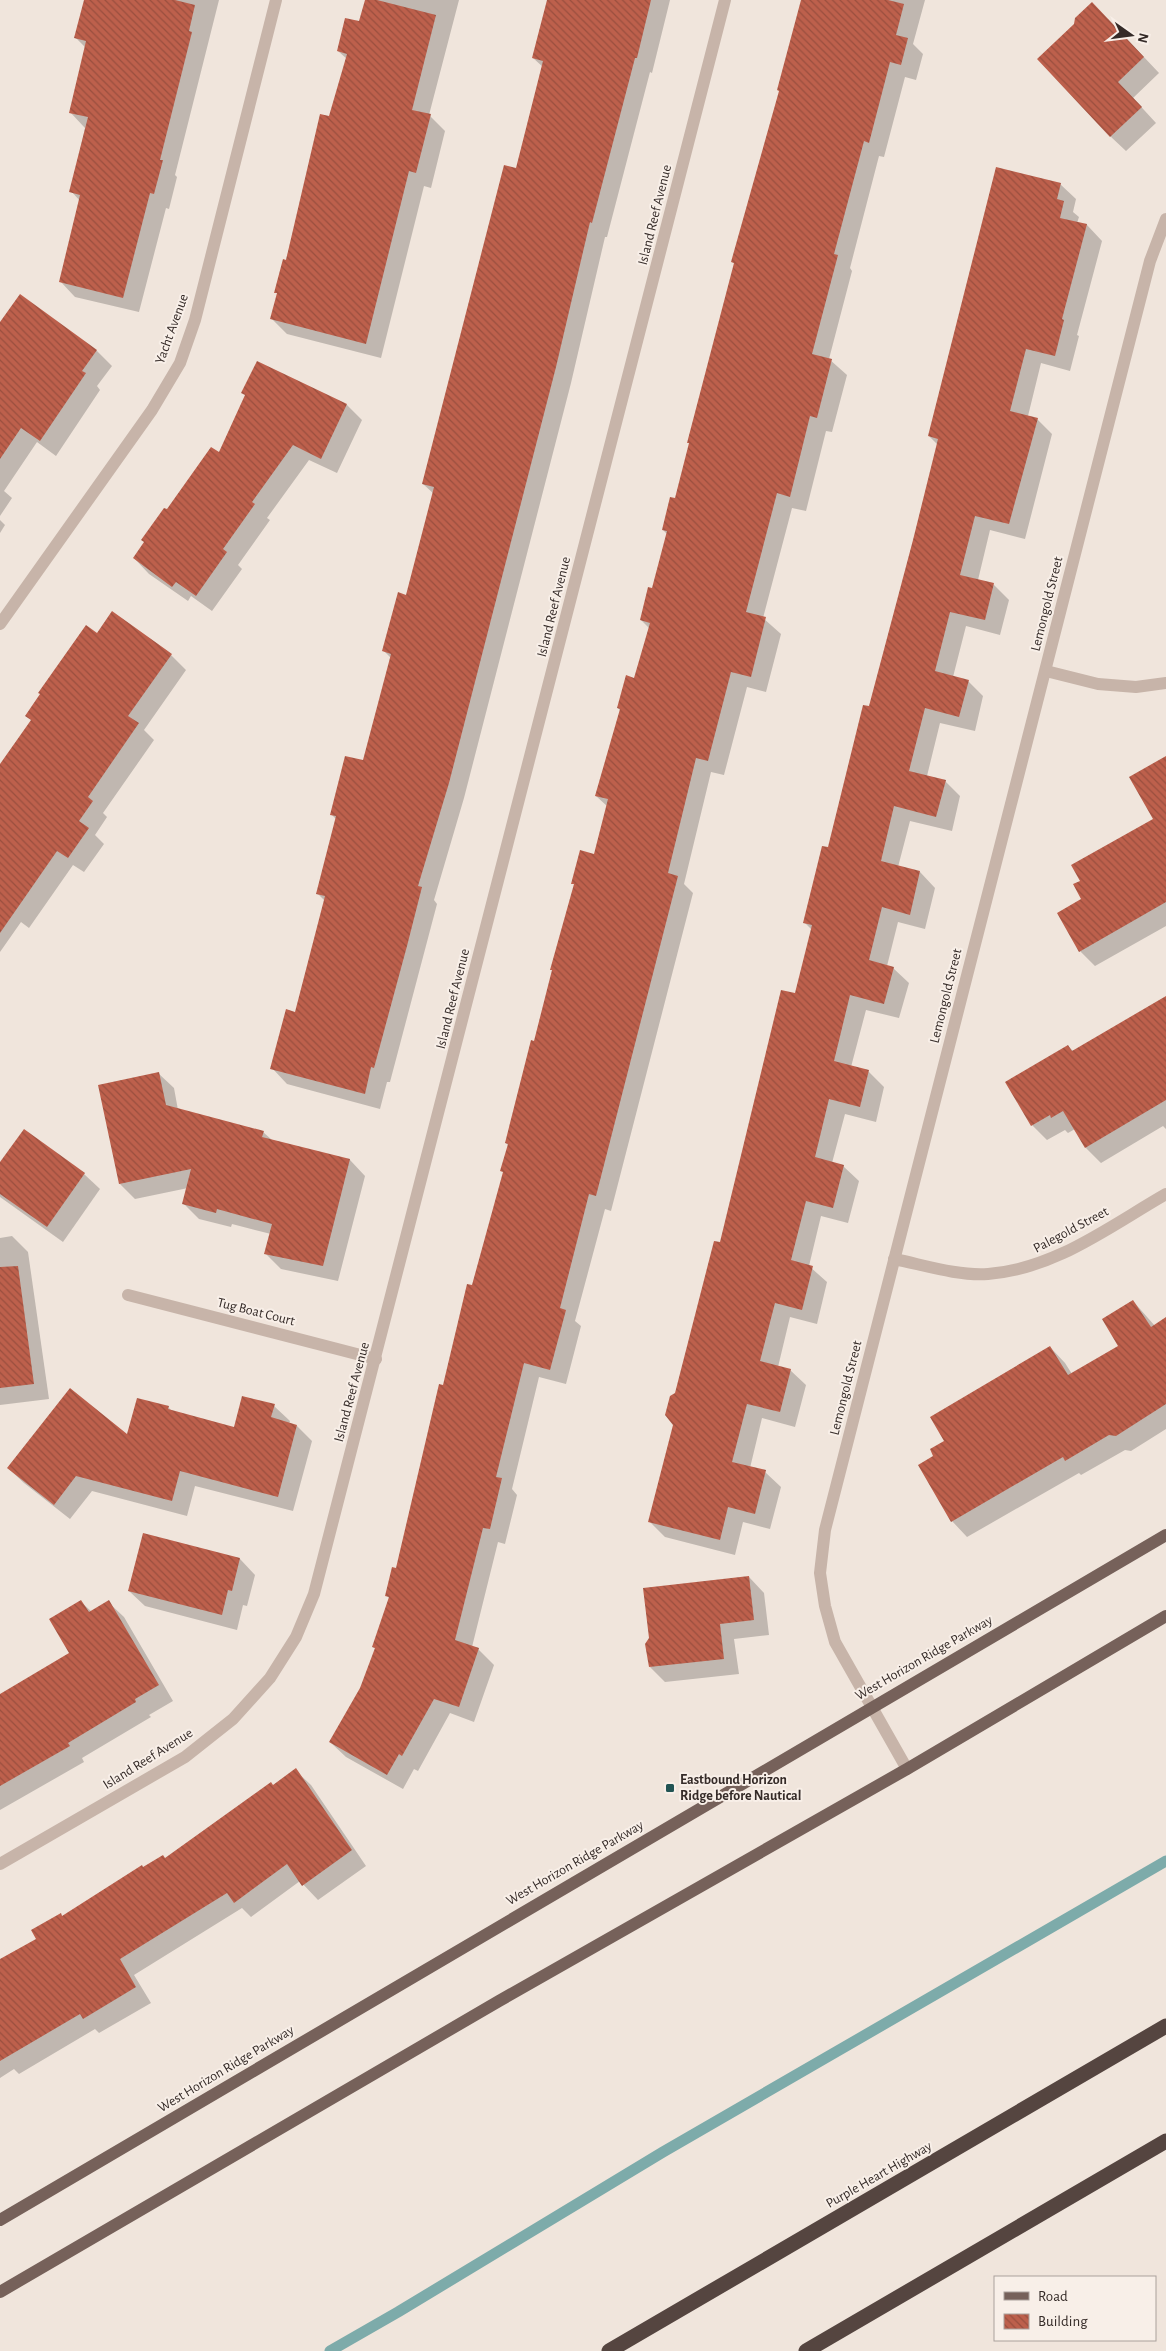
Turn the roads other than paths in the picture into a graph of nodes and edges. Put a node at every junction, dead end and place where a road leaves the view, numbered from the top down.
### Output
1 (276, 0) edge
2 (725, 0) edge
3 (1166, 219) edge
4 (0, 624) edge
5 (1046, 670) junction
6 (1166, 683) edge
7 (1166, 1194) edge
8 (894, 1259) junction
9 (128, 1295) dead end
10 (376, 1359) junction
11 (1166, 1535) edge
12 (1166, 1616) edge
13 (872, 1706) junction
14 (907, 1769) junction
15 (0, 1864) edge
16 (1166, 2026) edge
17 (1166, 2141) edge
18 (0, 2220) edge
19 (0, 2292) edge
20 (609, 2351) edge
21 (806, 2351) edge

1 - 4 street, Yacht Avenue
2 - 10 street, Island Reef Avenue
3 - 5 street, Lemongold Street
5 - 6 street
5 - 8 street, Lemongold Street
7 - 8 street, Palegold Street
8 - 13 street, Lemongold Street
9 - 10 street, Tug Boat Court
10 - 15 street, Island Reef Avenue
11 - 13 main road, West Horizon Ridge Parkway
12 - 14 main road
13 - 14 street, Lemongold Street
13 - 18 main road, West Horizon Ridge Parkway
14 - 19 main road
16 - 20 highway, Purple Heart Highway
17 - 21 highway

